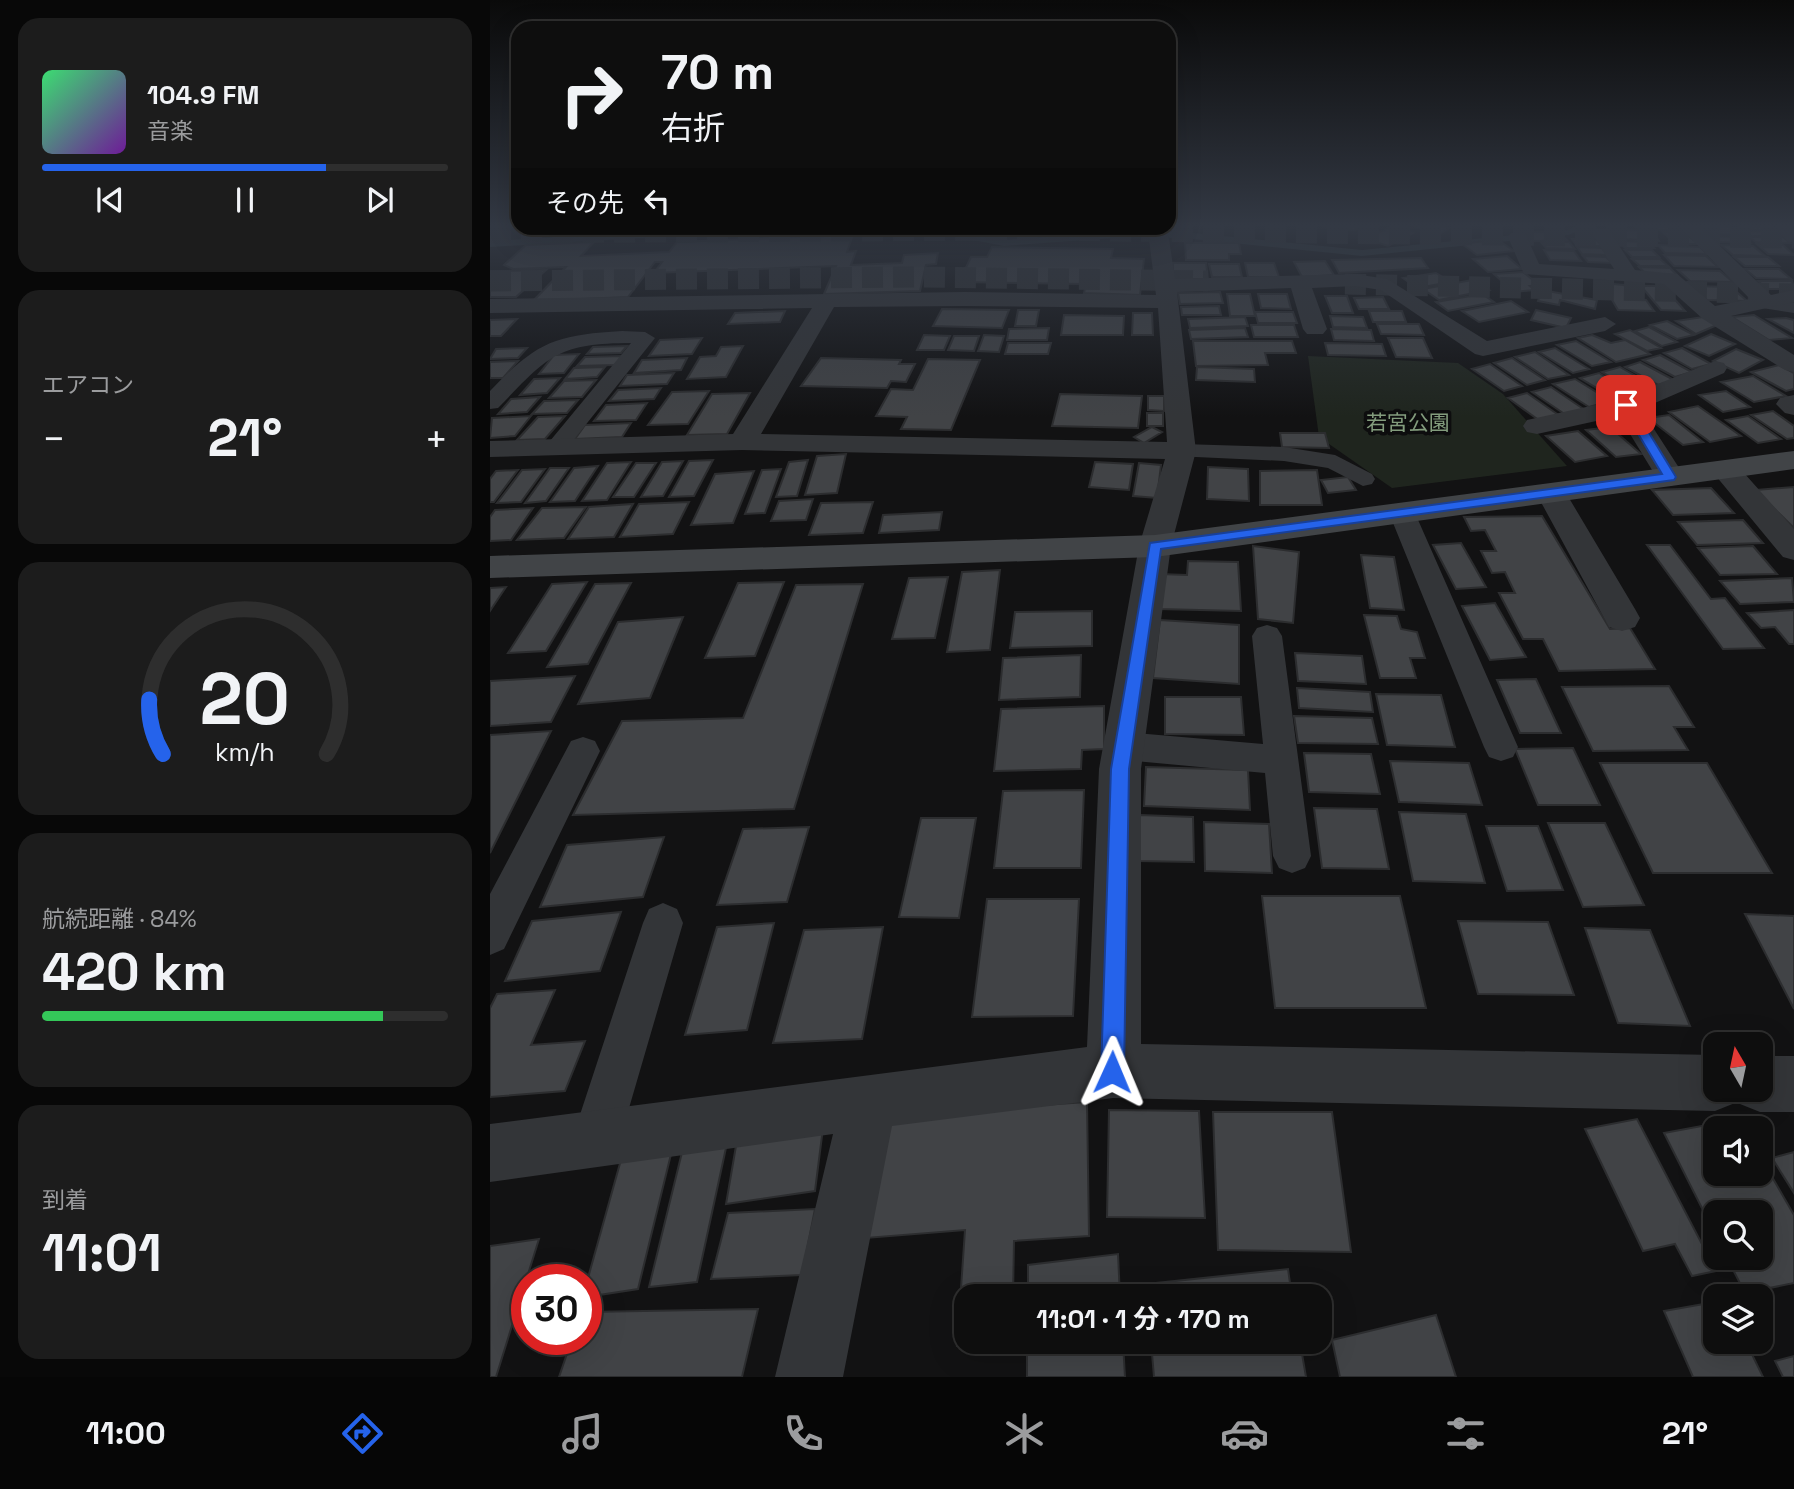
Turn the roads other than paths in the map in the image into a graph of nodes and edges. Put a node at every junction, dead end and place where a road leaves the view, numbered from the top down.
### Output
1 (1166, 288) edge
2 (1231, 288) edge
3 (1302, 288) edge
4 (1392, 288) edge
5 (1682, 288) edge
6 (1753, 288) edge
7 (1167, 294) junction
8 (1794, 296) edge
9 (827, 301) junction
10 (1768, 303) junction
11 (490, 306) edge
12 (1794, 308) edge
13 (1711, 314) junction
14 (1605, 324) dead end
15 (1315, 329) dead end
16 (1794, 365) edge
17 (1715, 368) dead end
18 (490, 404) edge
19 (1626, 405) junction
20 (1537, 426) dead end
21 (742, 442) junction
22 (556, 447) junction
23 (490, 449) edge
24 (1182, 451) junction
25 (1794, 460) edge
26 (1726, 470) junction
27 (1670, 477) junction
28 (1363, 479) dead end
29 (1551, 493) junction
30 (1402, 513) junction
31 (1155, 546) junction
32 (1794, 549) edge
33 (490, 567) edge
34 (1622, 618) dead end
35 (1267, 636) dead end
36 (1124, 746) junction
37 (1500, 747) dead end
38 (583, 751) dead end
39 (1283, 760) junction
40 (1292, 856) dead end
41 (663, 923) dead end
42 (490, 935) edge
43 (1112, 1072) junction
44 (1703, 1083) edge
45 (1773, 1084) edge
46 (1794, 1084) edge
47 (869, 1101) junction
48 (596, 1139) junction
49 (490, 1153) edge
50 (809, 1377) edge

1 - 7 street
2 - 7 street
3 - 15 street
4 - 14 street
5 - 13 street
6 - 10 street
7 - 9 street
7 - 24 street
8 - 10 street
9 - 11 street
9 - 21 street
10 - 12 lane
10 - 13 street
13 - 16 street
17 - 19 street
18 - 22 lane
19 - 20 street
19 - 27 street
21 - 22 street
21 - 24 street
22 - 23 street
24 - 28 lane
24 - 31 street
25 - 26 street
26 - 27 street
26 - 32 street
27 - 29 street
29 - 30 street
29 - 34 street
30 - 31 street
30 - 37 lane
31 - 33 street
31 - 36 street
35 - 39 lane
36 - 39 lane
36 - 43 street
38 - 42 lane
39 - 40 lane
41 - 48 lane
43 - 44 street
43 - 47 street
45 - 46 street
47 - 48 street
47 - 50 street
48 - 49 street

